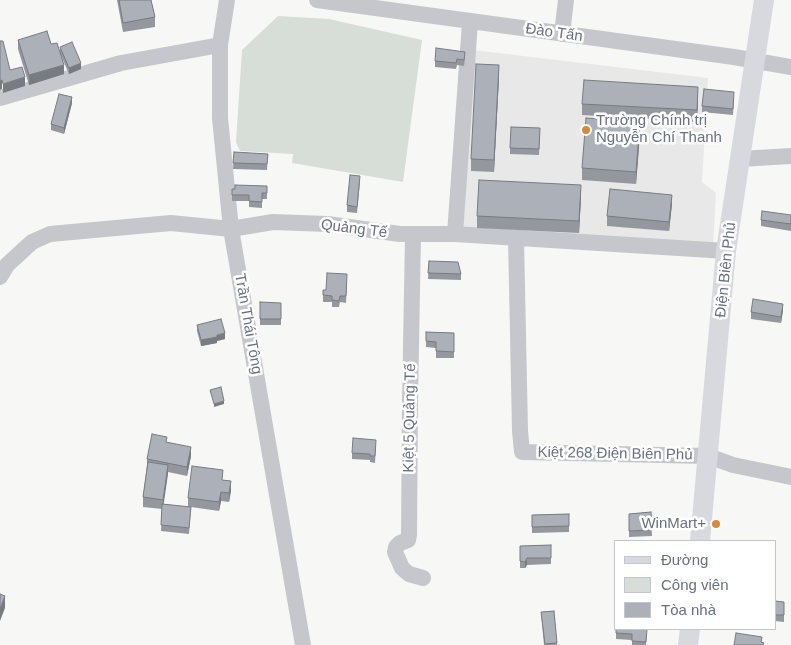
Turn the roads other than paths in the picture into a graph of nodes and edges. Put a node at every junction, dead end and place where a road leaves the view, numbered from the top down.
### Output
1 (227, 0) edge
2 (317, 0) edge
3 (566, 0) edge
4 (764, 0) edge
5 (470, 22) junction
6 (562, 34) junction
7 (220, 45) junction
8 (755, 61) junction
9 (791, 67) edge
10 (0, 98) edge
11 (791, 156) edge
12 (740, 159) junction
13 (231, 228) junction
14 (454, 234) junction
15 (414, 235) junction
16 (516, 239) junction
17 (726, 251) junction
18 (0, 278) edge
19 (708, 456) junction
20 (791, 477) edge
21 (700, 540) edge
22 (423, 578) dead end
23 (690, 630) edge
24 (303, 645) edge
25 (688, 645) edge

1 - 7 street, Trần Thái Tông
2 - 5 street, Đào Tấn
3 - 6 street
4 - 8 main road, Điện Biên Phủ
5 - 6 street, Đào Tấn
5 - 14 street
6 - 8 street, Đào Tấn
7 - 10 street
7 - 13 street, Trần Thái Tông
8 - 9 street, Đào Tấn
8 - 12 main road, Điện Biên Phủ
11 - 12 street
12 - 17 main road, Điện Biên Phủ
13 - 15 street, Quảng Tế
13 - 18 street, Quảng Tế
13 - 24 street, Trần Thái Tông
14 - 15 street, Quảng Tế
14 - 16 street, Quảng Tế
15 - 22 street, Kiệt 5 Quảng Tế
16 - 17 street, Quảng Tế
16 - 19 street, Kiệt 268 Điện Biên Phủ
17 - 19 main road, Điện Biên Phủ
19 - 20 street, Kiệt 268 Điện Biên Phủ
19 - 21 main road, Điện Biên Phủ
23 - 25 main road

